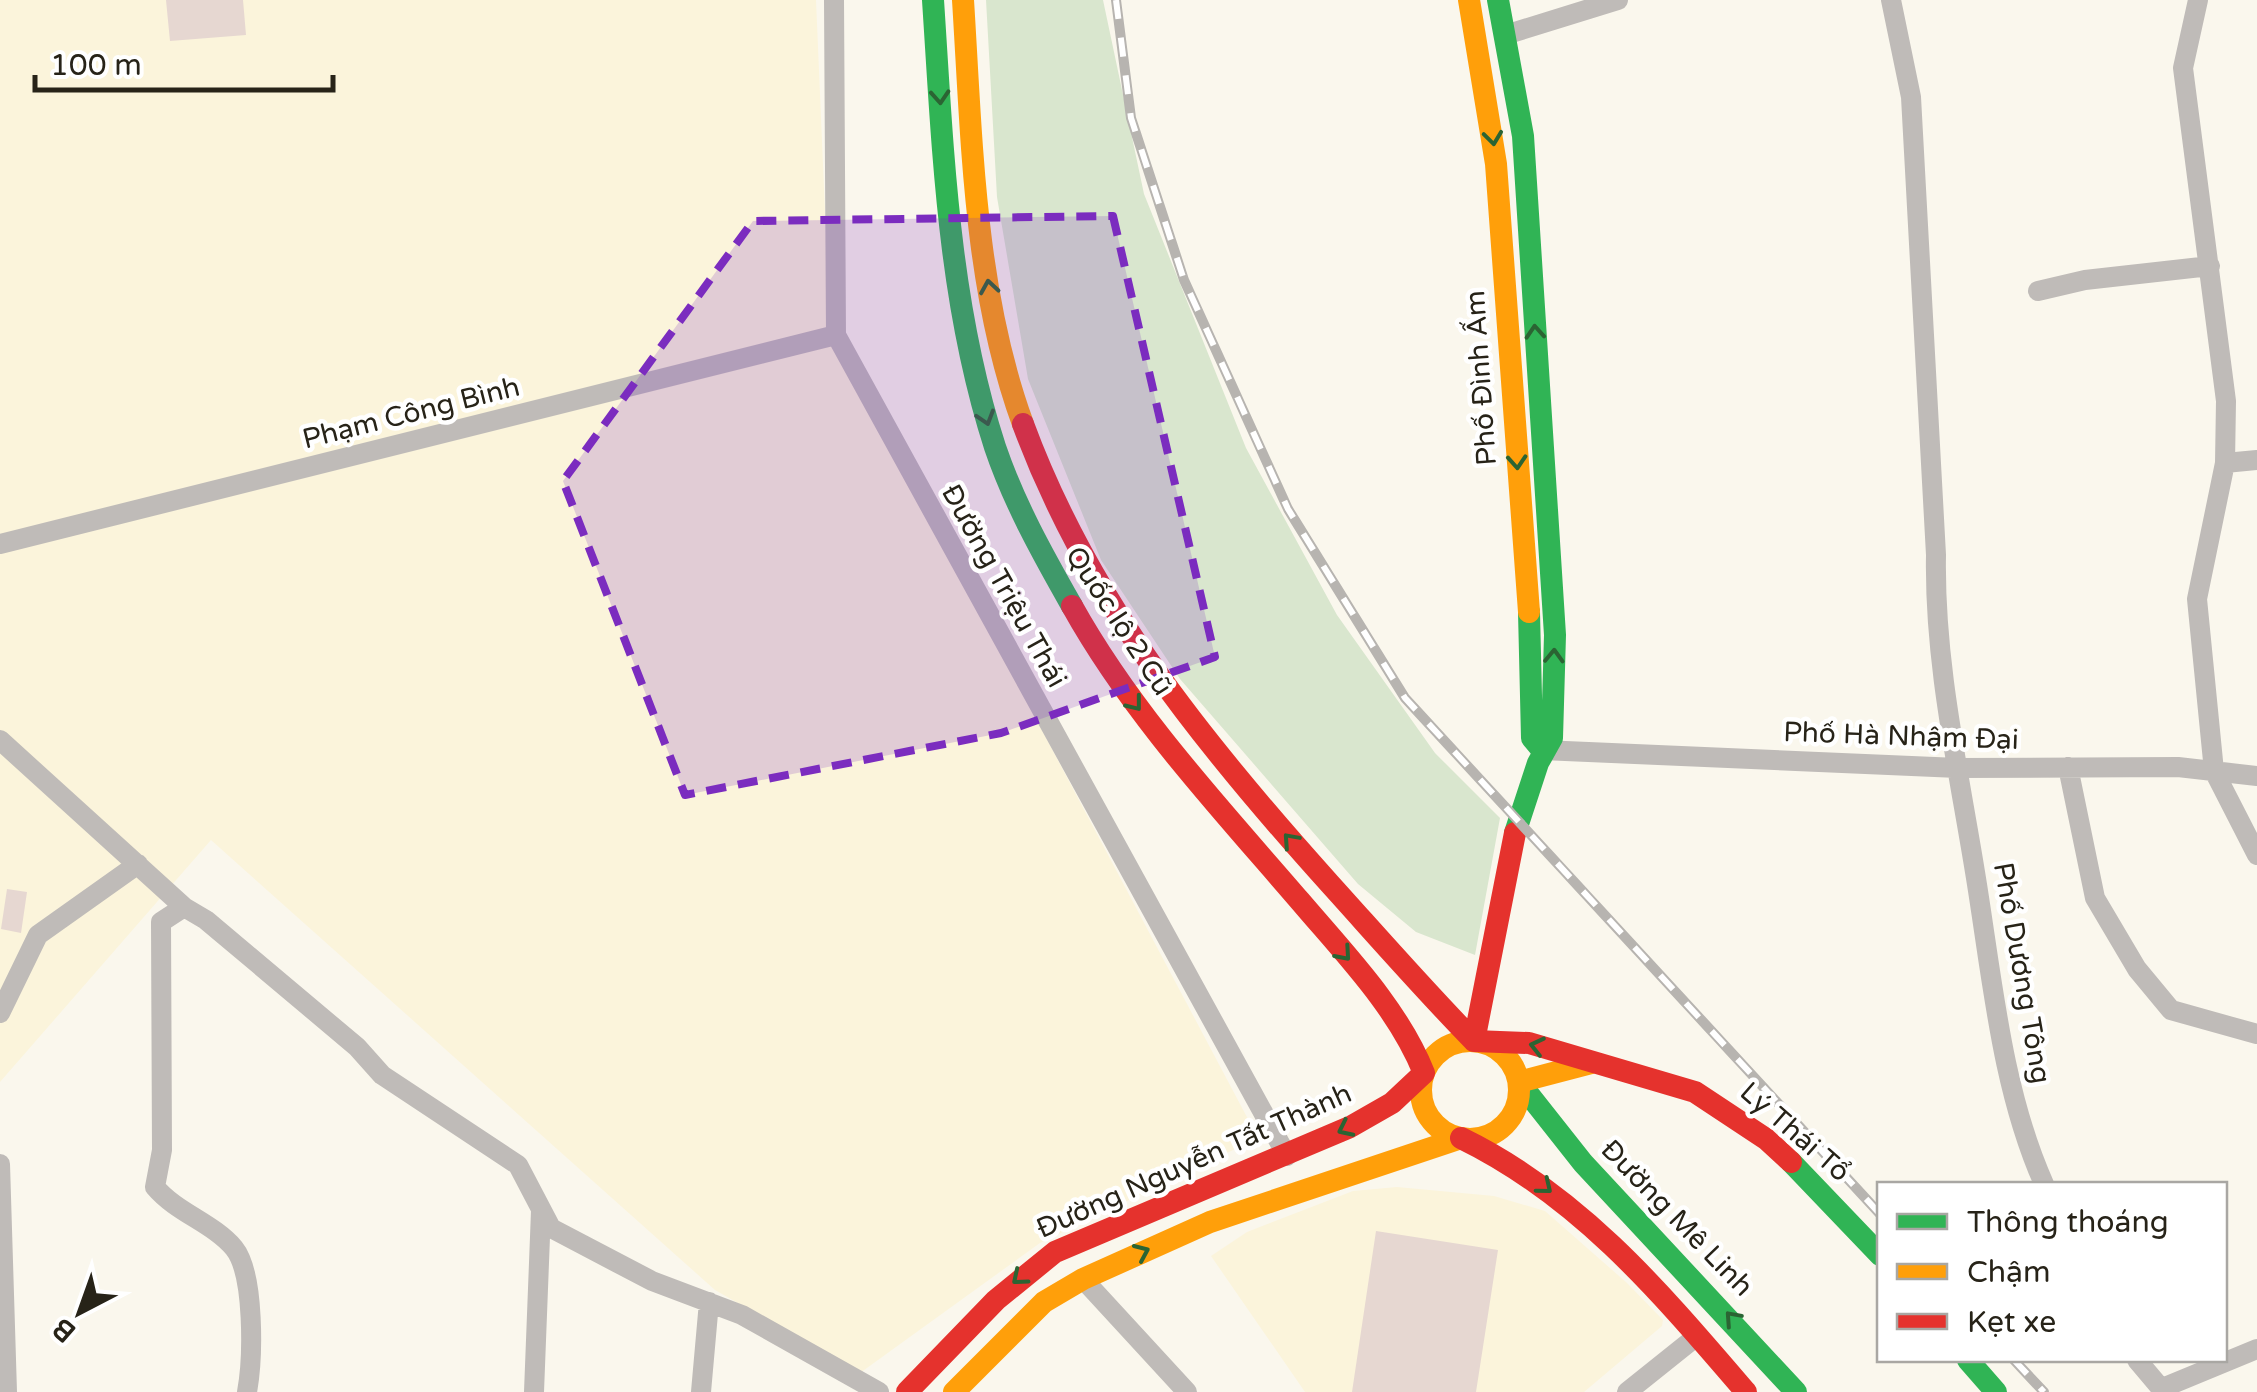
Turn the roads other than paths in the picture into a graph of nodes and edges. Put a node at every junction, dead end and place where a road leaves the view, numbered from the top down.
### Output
1 (834, 0) edge
2 (933, 0) edge
3 (963, 0) edge
4 (1469, 0) edge
5 (1498, 0) edge
6 (1618, 0) edge
7 (1891, 0) edge
8 (2198, 0) edge
9 (1505, 35) junction
10 (1478, 42) junction
11 (2210, 266) junction
12 (2038, 291) dead end
13 (836, 335) junction
14 (2257, 460) edge
15 (2225, 462) junction
16 (0, 544) edge
17 (0, 740) edge
18 (1542, 750) junction
19 (2068, 767) junction
20 (1958, 768) junction
21 (2214, 771) junction
22 (2257, 776) edge
23 (2257, 854) edge
24 (138, 864) junction
25 (184, 908) junction
26 (0, 1013) edge
27 (2257, 1034) edge
28 (1474, 1041) junction
29 (1598, 1062) junction
30 (1424, 1073) junction
31 (1518, 1082) junction
32 (1461, 1138) junction
33 (1287, 1156) junction
34 (0, 1164) edge
35 (2043, 1182) edge
36 (541, 1209) junction
37 (1877, 1252) edge
38 (1083, 1279) junction
39 (708, 1302) junction
40 (1697, 1336) junction
41 (2257, 1349) edge
42 (1970, 1362) edge
43 (2139, 1362) edge
44 (2227, 1362) edge
45 (2227, 1362) edge
46 (2162, 1390) edge
47 (7, 1392) edge
48 (248, 1392) edge
49 (534, 1392) edge
50 (701, 1392) edge
51 (879, 1392) edge
52 (907, 1392) edge
53 (954, 1392) edge
54 (1187, 1392) edge
55 (1627, 1392) edge
56 (1746, 1392) edge
57 (1796, 1392) edge
58 (1996, 1392) edge

1 - 13 street, Đường Triệu Thái
2 -> 30 main road, Quốc lộ 2 Cũ
28 -> 3 main road, Quốc lộ 2 Cũ
4 - 10 main road, Phố Đình Ấm
5 - 9 main road, Phố Đình Ấm
6 - 9 street
7 - 20 street, Phố Dương Tông
8 - 11 street
9 - 10 main road
18 -> 9 main road, Phố Đình Ấm
10 -> 18 main road, Phố Đình Ấm
11 - 12 street
11 - 15 street
13 - 16 street, Phạm Công Bình
13 - 33 street, Đường Triệu Thái
14 - 15 street
15 - 21 street
17 - 24 street
18 - 20 street, Phố Hà Nhậm Đại
18 - 28 main road, Phố Đình Ấm
19 - 20 street, Phố Hà Nhậm Đại
19 - 21 street, Phố Hà Nhậm Đại
19 - 27 street
20 - 35 street, Phố Dương Tông
21 - 22 street, Phố Hà Nhậm Đại
21 - 23 street
24 - 25 street
24 - 26 street
25 - 36 street
25 - 48 street
29 -> 28 main road, Lý Thái Tổ
28 - 30 main road
28 - 31 main road
29 - 31 main road
29 - 37 main road, Lý Thái Tổ
30 - 32 main road
30 -> 33 main road, Đường Nguyễn Tất Thành
31 - 32 main road
57 -> 31 main road, Đường Mê Linh
38 -> 32 main road
32 -> 40 main road
33 -> 52 main road, Đường Nguyễn Tất Thành
34 - 47 street
36 - 39 street
36 - 49 street
38 - 53 main road
38 - 54 street
39 - 50 street
39 - 51 street
40 - 55 street
40 - 56 main road
41 - 45 street
42 - 58 main road
43 - 46 street
44 - 46 street

